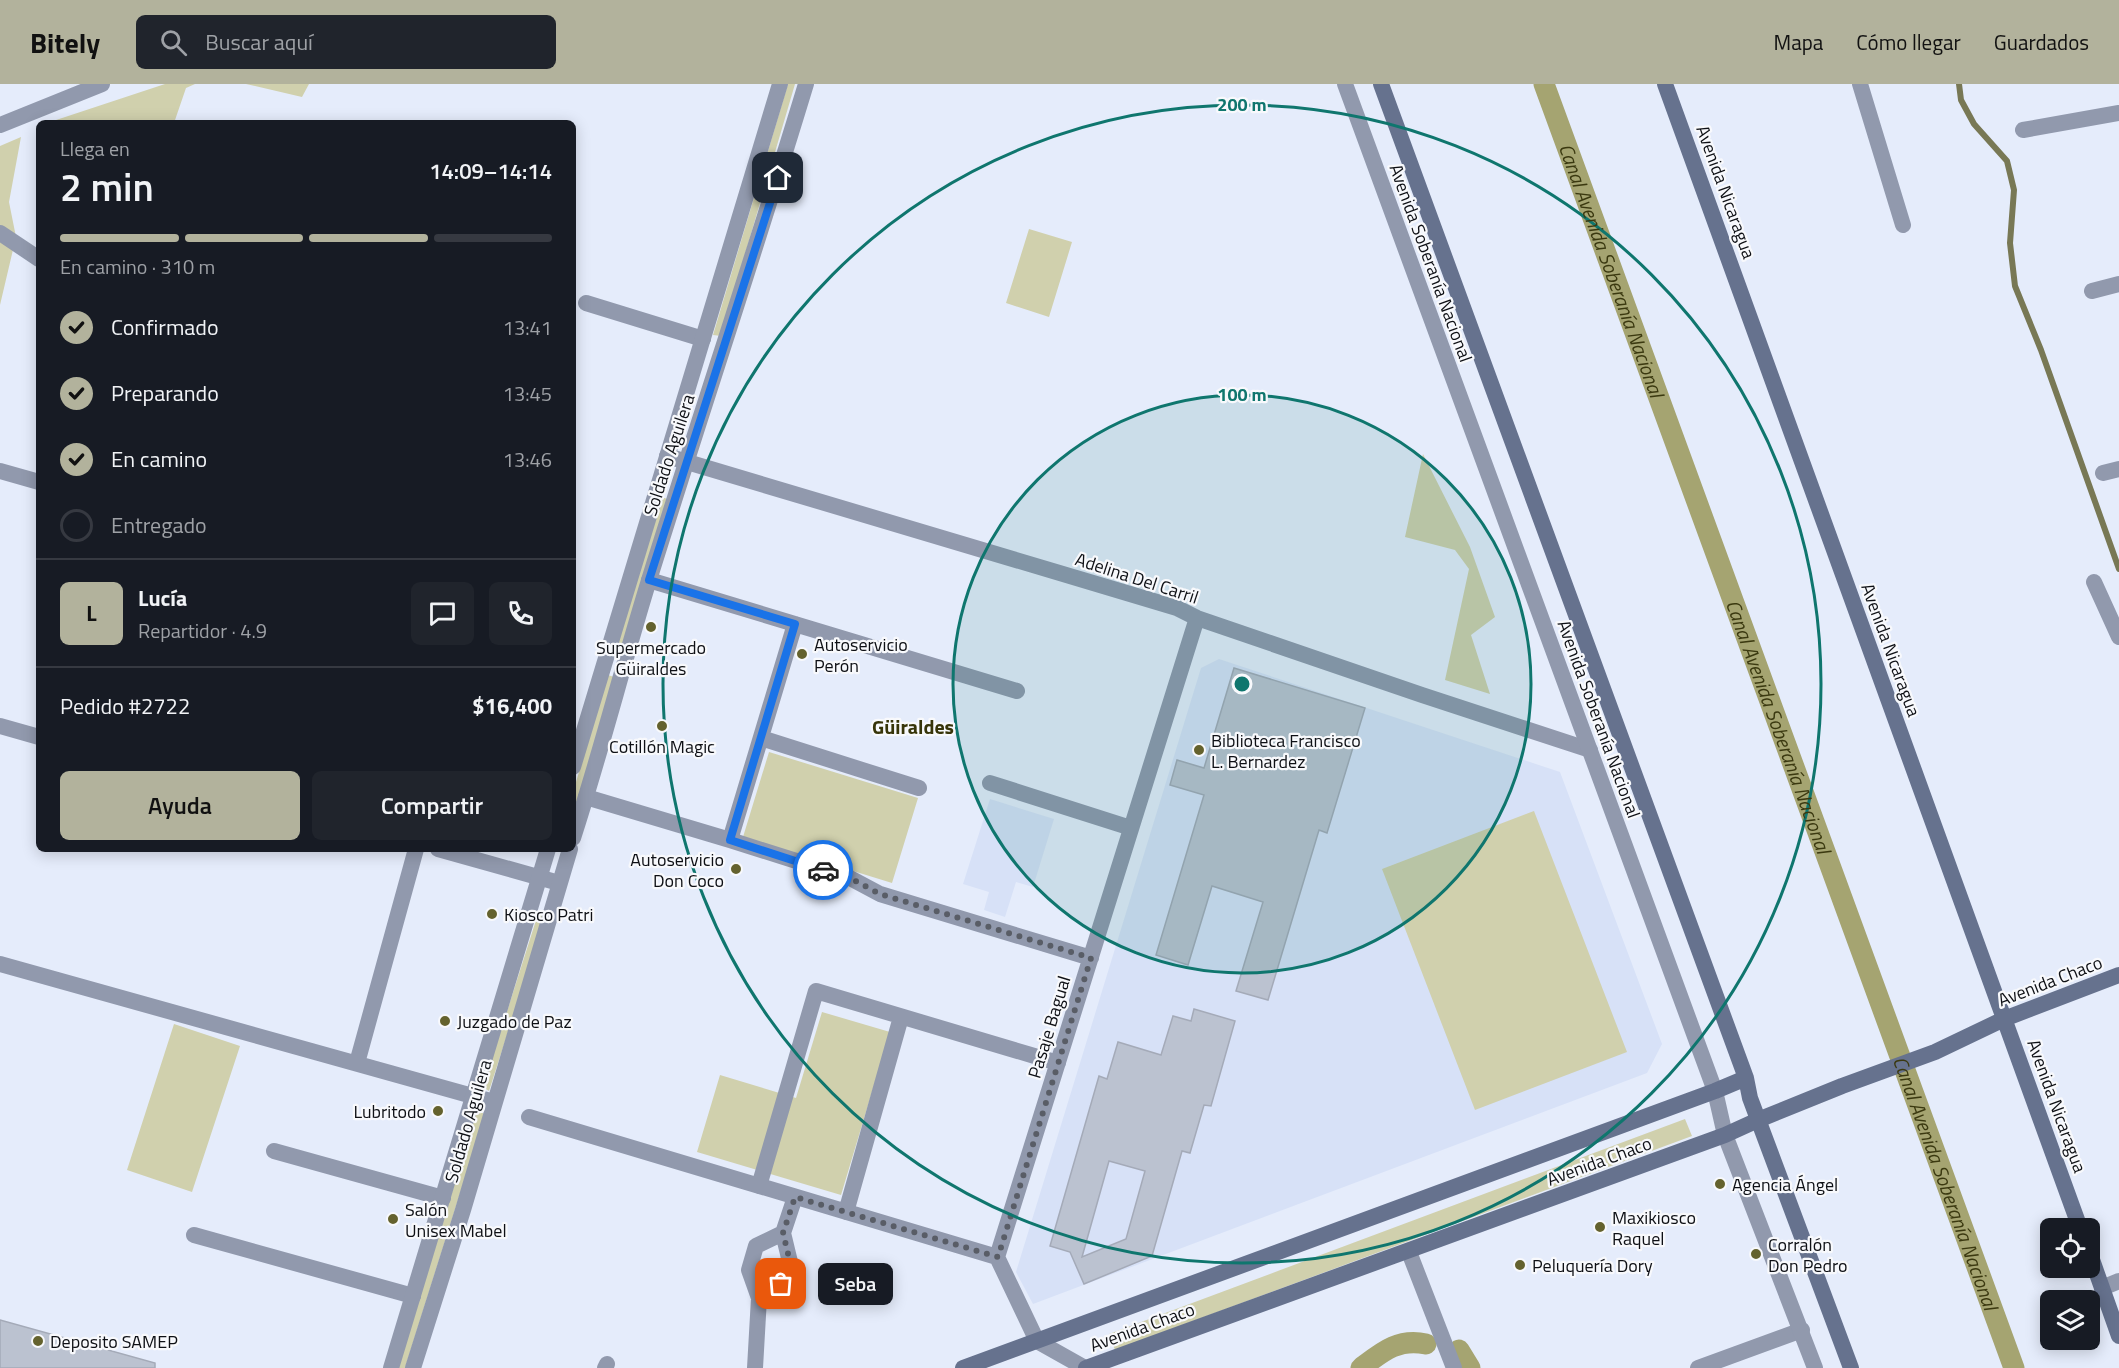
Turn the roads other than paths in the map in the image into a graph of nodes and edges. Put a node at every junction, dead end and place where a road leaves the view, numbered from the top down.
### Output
1 (102, 84) edge
2 (780, 84) edge
3 (806, 84) edge
4 (1344, 84) edge
5 (1381, 84) edge
6 (1665, 84) edge
7 (1860, 84) edge
8 (2119, 113) edge
9 (0, 125) edge
10 (2023, 130) dead end
11 (1903, 225) dead end
12 (0, 234) edge
13 (36, 257) edge
14 (2119, 284) edge
15 (2092, 291) dead end
16 (586, 303) dead end
17 (703, 339) junction
18 (667, 456) junction
19 (687, 462) junction
20 (0, 471) edge
21 (36, 481) edge
22 (649, 580) junction
23 (2094, 582) dead end
24 (1197, 618) junction
25 (795, 624) junction
26 (2119, 637) edge
27 (608, 651) junction
28 (626, 656) junction
29 (1017, 691) dead end
30 (0, 726) edge
31 (36, 736) edge
32 (761, 738) junction
33 (1590, 750) junction
34 (576, 757) edge
35 (990, 783) dead end
36 (919, 788) dead end
37 (586, 797) junction
38 (1131, 828) junction
39 (576, 829) edge
40 (730, 840) junction
41 (415, 852) edge
42 (449, 852) edge
43 (547, 852) edge
44 (569, 852) edge
45 (540, 878) junction
46 (559, 883) junction
47 (1091, 958) junction
48 (0, 964) edge
49 (2119, 975) edge
50 (901, 1017) junction
51 (2004, 1019) junction
52 (357, 1063) junction
53 (1058, 1063) junction
54 (1746, 1078) junction
55 (1715, 1091) junction
56 (474, 1096) junction
57 (494, 1102) junction
58 (529, 1117) dead end
59 (1758, 1120) junction
60 (1725, 1136) junction
61 (274, 1151) dead end
62 (759, 1186) junction
63 (795, 1197) junction
64 (443, 1198) junction
65 (846, 1212) junction
66 (2076, 1218) edge
67 (783, 1233) junction
68 (194, 1235) dead end
69 (1408, 1252) junction
70 (998, 1257) junction
71 (2098, 1278) edge
72 (2119, 1281) edge
73 (2102, 1288) junction
74 (413, 1296) junction
75 (759, 1298) junction
76 (1802, 1330) junction
77 (2119, 1336) edge
78 (1037, 1341) junction
79 (391, 1368) edge
80 (412, 1368) edge
81 (755, 1368) edge
82 (963, 1368) edge
83 (1086, 1368) edge
84 (1454, 1368) edge
85 (1698, 1368) edge
86 (1815, 1368) edge
87 (1851, 1368) edge

1 - 9 street
2 - 17 street, Soldado Aguilera
3 - 19 street, Soldado Aguilera
4 - 33 street, Avenida Soberanía Nacional
5 - 54 main road, Avenida Soberanía Nacional
6 - 51 main road, Avenida Nicaragua
7 - 11 street
8 - 10 street
12 - 13 street
14 - 15 street
16 - 17 street
17 - 18 street, Soldado Aguilera
18 - 19 street, Adelina Del Carril
18 - 27 street, Soldado Aguilera
19 - 22 street, Soldado Aguilera
19 - 24 street, Adelina Del Carril
20 - 21 street
22 - 25 street
22 - 28 street, Soldado Aguilera
23 - 26 street
24 - 33 street, Adelina Del Carril
24 - 38 street, Pasaje Bagual
25 - 29 street
25 - 32 street
27 - 28 street
27 - 34 street, Soldado Aguilera
28 - 37 street, Soldado Aguilera
30 - 31 street
32 - 36 street
32 - 40 street
33 - 55 street, Avenida Soberanía Nacional
35 - 38 street
37 - 39 street, Soldado Aguilera
37 - 40 street
38 - 47 street, Pasaje Bagual
40 - 47 street
41 - 52 street
42 - 45 street
43 - 45 street, Soldado Aguilera
44 - 46 street, Soldado Aguilera
45 - 46 street
45 - 56 street, Soldado Aguilera
46 - 57 street, Soldado Aguilera
47 - 53 street, Pasaje Bagual
48 - 52 street
49 - 51 main road, Avenida Chaco
50 - 53 street
50 - 62 street
50 - 65 street
51 - 59 main road, Avenida Chaco
51 - 66 main road, Avenida Nicaragua
52 - 56 street
53 - 70 street, Pasaje Bagual
54 - 55 main road, Avenida Chaco
54 - 59 main road, Avenida Soberanía Nacional
55 - 60 street, Avenida Soberanía Nacional
55 - 78 main road, Avenida Chaco
56 - 57 street
56 - 64 street, Soldado Aguilera
57 - 80 street, Soldado Aguilera
58 - 62 street
59 - 60 main road, Avenida Chaco
59 - 87 main road, Avenida Soberanía Nacional
60 - 69 main road, Avenida Chaco
60 - 76 street, Avenida Soberanía Nacional
61 - 64 street
62 - 63 street
63 - 65 street
63 - 67 street
64 - 74 street, Soldado Aguilera
65 - 70 street
67 - 75 street
67 - 75 street
68 - 74 street
69 - 83 main road, Avenida Chaco
69 - 84 street
70 - 78 street
71 - 73 main road
72 - 73 street
73 - 77 main road
74 - 79 street, Soldado Aguilera
75 - 81 street
76 - 85 street
76 - 86 street, Avenida Soberanía Nacional
78 - 82 main road, Avenida Chaco
78 - 83 street

